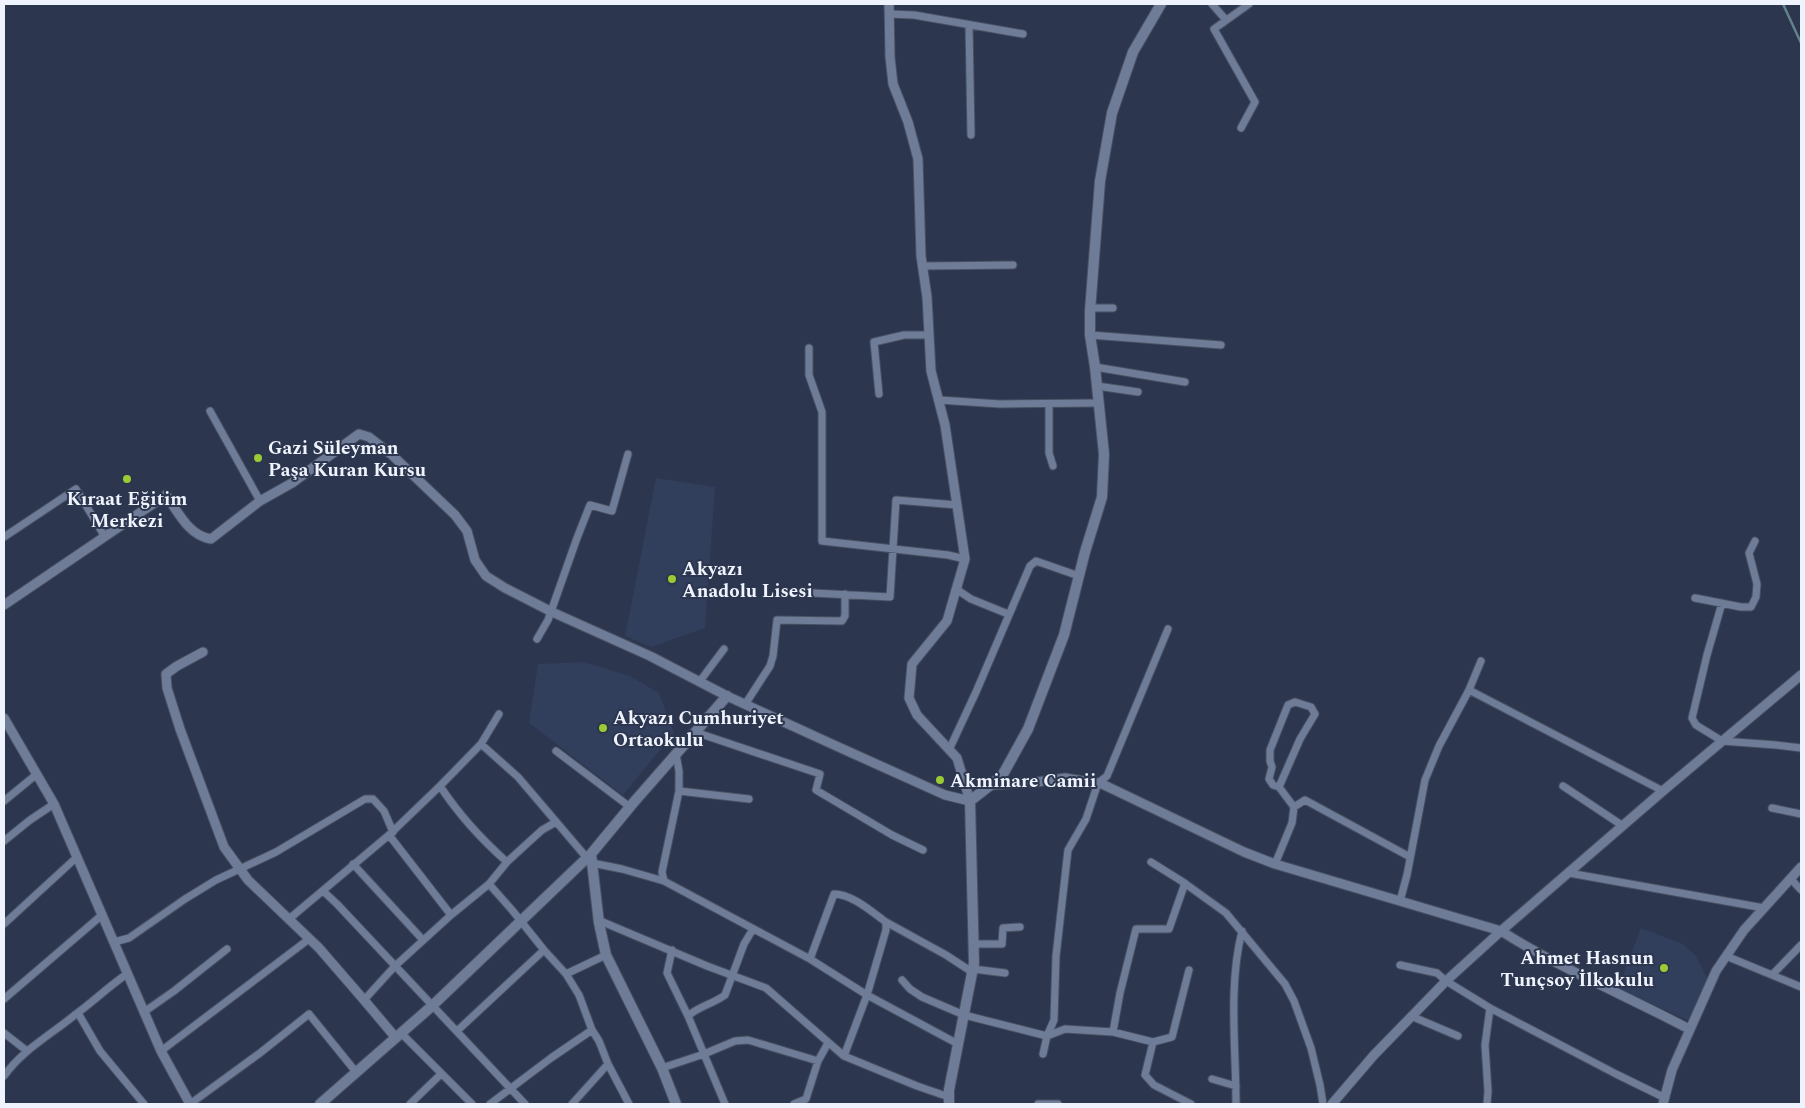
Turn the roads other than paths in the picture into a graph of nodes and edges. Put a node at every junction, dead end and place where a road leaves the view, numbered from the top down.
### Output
1 (889, 4) edge
2 (1161, 4) edge
3 (1212, 4) edge
4 (1249, 4) edge
5 (889, 14) junction
6 (1226, 20) junction
7 (969, 25) junction
8 (1022, 34) dead end
9 (1241, 128) dead end
10 (971, 134) dead end
11 (1013, 265) dead end
12 (923, 266) junction
13 (1090, 308) junction
14 (1113, 308) dead end
15 (929, 335) junction
16 (1090, 335) junction
17 (1221, 345) dead end
18 (809, 348) dead end
19 (1096, 368) junction
20 (1185, 382) dead end
21 (1097, 386) junction
22 (1138, 392) dead end
23 (879, 394) dead end
24 (939, 400) junction
25 (1099, 403) junction
26 (1049, 404) junction
27 (210, 411) dead end
28 (628, 454) dead end
29 (1053, 466) dead end
30 (260, 501) junction
31 (957, 505) junction
32 (4, 537) edge
33 (105, 537) junction
34 (1755, 541) dead end
35 (894, 549) junction
36 (965, 559) junction
37 (1079, 576) junction
38 (956, 589) junction
39 (812, 593) dead end
40 (845, 594) junction
41 (1694, 598) dead end
42 (1722, 603) junction
43 (4, 606) edge
44 (552, 612) junction
45 (1008, 614) junction
46 (1168, 629) dead end
47 (537, 639) dead end
48 (724, 649) dead end
49 (203, 652) dead end
50 (1481, 661) dead end
51 (1801, 675) edge
52 (700, 681) junction
53 (1469, 690) junction
54 (727, 696) junction
55 (746, 704) junction
56 (499, 714) dead end
57 (4, 718) edge
58 (11, 729) junction
59 (695, 732) junction
60 (4, 736) edge
61 (1722, 741) junction
62 (481, 744) junction
63 (1801, 748) edge
64 (949, 750) junction
65 (556, 751) dead end
66 (676, 754) junction
67 (37, 774) junction
68 (1098, 783) junction
69 (991, 784) junction
70 (440, 786) junction
71 (1563, 786) dead end
72 (1279, 787) junction
73 (679, 791) junction
74 (1663, 791) junction
75 (750, 800) dead end
76 (4, 801) edge
77 (970, 801) junction
78 (54, 804) junction
79 (630, 807) junction
80 (1294, 808) junction
81 (1772, 808) dead end
82 (1801, 814) edge
83 (556, 822) junction
84 (1623, 826) junction
85 (391, 833) junction
86 (4, 841) edge
87 (924, 850) dead end
88 (77, 857) junction
89 (1410, 857) junction
90 (590, 858) junction
91 (507, 862) junction
92 (1152, 862) dead end
93 (353, 864) junction
94 (1275, 864) junction
95 (1801, 867) edge
96 (240, 869) junction
97 (1569, 873) junction
98 (1791, 879) junction
99 (664, 881) junction
100 (1185, 883) junction
101 (489, 884) junction
102 (1801, 890) edge
103 (323, 891) junction
104 (1400, 901) junction
105 (1764, 908) junction
106 (451, 915) junction
107 (102, 916) junction
108 (289, 918) junction
109 (598, 920) junction
110 (522, 922) junction
111 (886, 922) junction
112 (4, 924) edge
113 (1020, 927) dead end
114 (753, 929) junction
115 (1242, 931) junction
116 (1501, 931) junction
117 (309, 939) junction
118 (423, 940) junction
119 (114, 942) junction
120 (973, 944) junction
121 (1801, 945) edge
122 (226, 949) dead end
123 (544, 950) junction
124 (672, 950) junction
125 (606, 955) junction
126 (1726, 956) junction
127 (810, 960) junction
128 (1400, 965) dead end
129 (395, 966) junction
130 (972, 970) junction
131 (1189, 970) dead end
132 (1005, 972) dead end
133 (128, 974) junction
134 (566, 974) junction
135 (1773, 974) junction
136 (732, 975) junction
137 (902, 980) dead end
138 (1446, 981) junction
139 (1801, 987) edge
140 (867, 995) junction
141 (4, 999) edge
142 (364, 1000) junction
143 (432, 1006) junction
144 (1490, 1008) junction
145 (144, 1012) junction
146 (78, 1013) junction
147 (964, 1015) junction
148 (688, 1016) junction
149 (1410, 1016) junction
150 (1689, 1029) junction
151 (592, 1030) junction
152 (457, 1031) junction
153 (1113, 1032) junction
154 (4, 1033) edge
155 (398, 1036) junction
156 (1047, 1036) junction
157 (1458, 1036) dead end
158 (1153, 1042) junction
159 (828, 1043) junction
160 (958, 1044) junction
161 (27, 1051) junction
162 (161, 1051) junction
163 (704, 1054) junction
164 (1043, 1054) dead end
165 (844, 1056) junction
166 (818, 1061) junction
167 (608, 1064) junction
168 (662, 1068) junction
169 (356, 1072) junction
170 (441, 1074) junction
171 (4, 1076) edge
172 (1212, 1079) dead end
173 (1236, 1086) junction
174 (510, 1089) junction
175 (137, 1095) junction
176 (949, 1101) edge
177 (1663, 1101) edge
178 (132, 1104) edge
179 (144, 1104) edge
180 (190, 1104) edge
181 (320, 1104) edge
182 (410, 1104) edge
183 (472, 1104) edge
184 (490, 1104) edge
185 (525, 1104) edge
186 (572, 1104) edge
187 (629, 1104) edge
188 (676, 1104) edge
189 (725, 1104) edge
190 (794, 1104) edge
191 (1038, 1104) edge
192 (1058, 1104) edge
193 (1191, 1104) edge
194 (1236, 1104) edge
195 (1331, 1104) edge
196 (1487, 1104) edge

1 - 5 street
2 - 13 main road
3 - 6 street
4 - 6 street
5 - 7 street
5 - 12 street
6 - 9 street
7 - 8 street
7 - 10 street
11 - 12 street
12 - 15 street
13 - 14 street
13 - 16 main road
15 - 23 street
15 - 24 street
16 - 17 street
16 - 19 main road
18 - 35 street
19 - 20 street
19 - 21 main road
21 - 22 street
21 - 25 main road
24 - 26 street
24 - 31 street
25 - 26 street
25 - 37 main road
26 - 29 street
27 - 30 street
28 - 44 street
30 - 33 street
30 - 44 street
31 - 35 street
31 - 36 street
32 - 33 street
33 - 43 street
34 - 42 street
35 - 36 street
35 - 40 street
36 - 38 street
37 - 45 street
37 - 69 main road
38 - 45 street
38 - 64 street
39 - 40 street
40 - 55 street
41 - 42 street
42 - 61 street
44 - 47 street
44 - 52 street
45 - 64 street
46 - 68 street
48 - 52 street
49 - 96 street
50 - 53 street
51 - 61 street
52 - 54 street
53 - 74 street
53 - 89 street
54 - 55 street
54 - 59 main road
55 - 77 street
56 - 62 street
57 - 58 street
58 - 60 street
58 - 67 street
59 - 66 main road
59 - 87 street
61 - 63 street
61 - 74 street
62 - 70 street
62 - 83 street
64 - 77 street
65 - 79 street
66 - 73 street
66 - 79 main road
67 - 76 street
67 - 78 street
68 - 69 street
68 - 94 street
68 - 156 street
69 - 77 main road
70 - 85 street
70 - 91 street
71 - 84 street
72 - 72 street
72 - 80 street
73 - 75 street
73 - 99 street
74 - 84 street
77 - 120 main road
78 - 86 street
78 - 88 street
79 - 90 main road
80 - 89 street
80 - 94 street
81 - 82 street
83 - 90 street
83 - 91 street
84 - 97 street
85 - 93 street
85 - 96 street
85 - 106 street
88 - 107 street
88 - 112 street
89 - 104 street
90 - 99 street
90 - 109 main road
90 - 110 main road
91 - 101 street
92 - 100 street
93 - 103 street
93 - 118 street
94 - 104 street
95 - 98 street
96 - 108 street
96 - 119 street
97 - 105 street
97 - 116 street
98 - 102 street
98 - 105 street
99 - 114 street
100 - 115 street
100 - 153 street
101 - 106 street
101 - 110 street
103 - 108 street
103 - 129 street
104 - 116 street
105 - 126 street
106 - 118 street
107 - 119 street
107 - 141 street
108 - 117 street
109 - 124 street
109 - 125 main road
110 - 123 street
110 - 143 main road
111 - 127 street
111 - 130 street
111 - 140 street
113 - 120 street
114 - 127 street
114 - 136 street
115 - 173 street
115 - 195 street
116 - 138 street
116 - 150 street
117 - 142 street
117 - 162 street
118 - 129 street
119 - 133 street
120 - 130 main road
121 - 135 street
122 - 145 street
123 - 134 street
123 - 152 street
124 - 136 street
124 - 148 street
125 - 134 street
125 - 168 main road
126 - 135 street
126 - 150 street
127 - 140 street
128 - 138 street
129 - 142 street
129 - 143 street
130 - 132 street
130 - 147 main road
131 - 158 street
133 - 145 street
133 - 146 street
134 - 151 street
135 - 139 street
136 - 148 street
136 - 159 street
137 - 147 street
138 - 144 street
138 - 149 street
140 - 160 street
140 - 165 street
142 - 155 street
143 - 152 street
143 - 155 main road
144 - 177 street
144 - 196 street
145 - 162 street
146 - 161 street
146 - 175 street
147 - 156 street
147 - 160 main road
148 - 163 street
149 - 157 street
149 - 195 street
150 - 177 street
151 - 167 street
151 - 174 street
152 - 174 street
153 - 156 street
153 - 158 street
154 - 161 street
155 - 169 main road
155 - 170 street
156 - 164 street
158 - 193 street
159 - 165 street
159 - 166 street
160 - 176 main road
161 - 171 street
162 - 180 street
163 - 166 street
163 - 168 street
163 - 189 street
165 - 176 street
166 - 190 street
167 - 186 street
167 - 187 street
168 - 188 main road
169 - 180 street
169 - 181 main road
170 - 182 street
170 - 183 street
172 - 173 street
173 - 194 street
174 - 184 street
174 - 185 street
175 - 178 street
175 - 179 street
191 - 192 street

